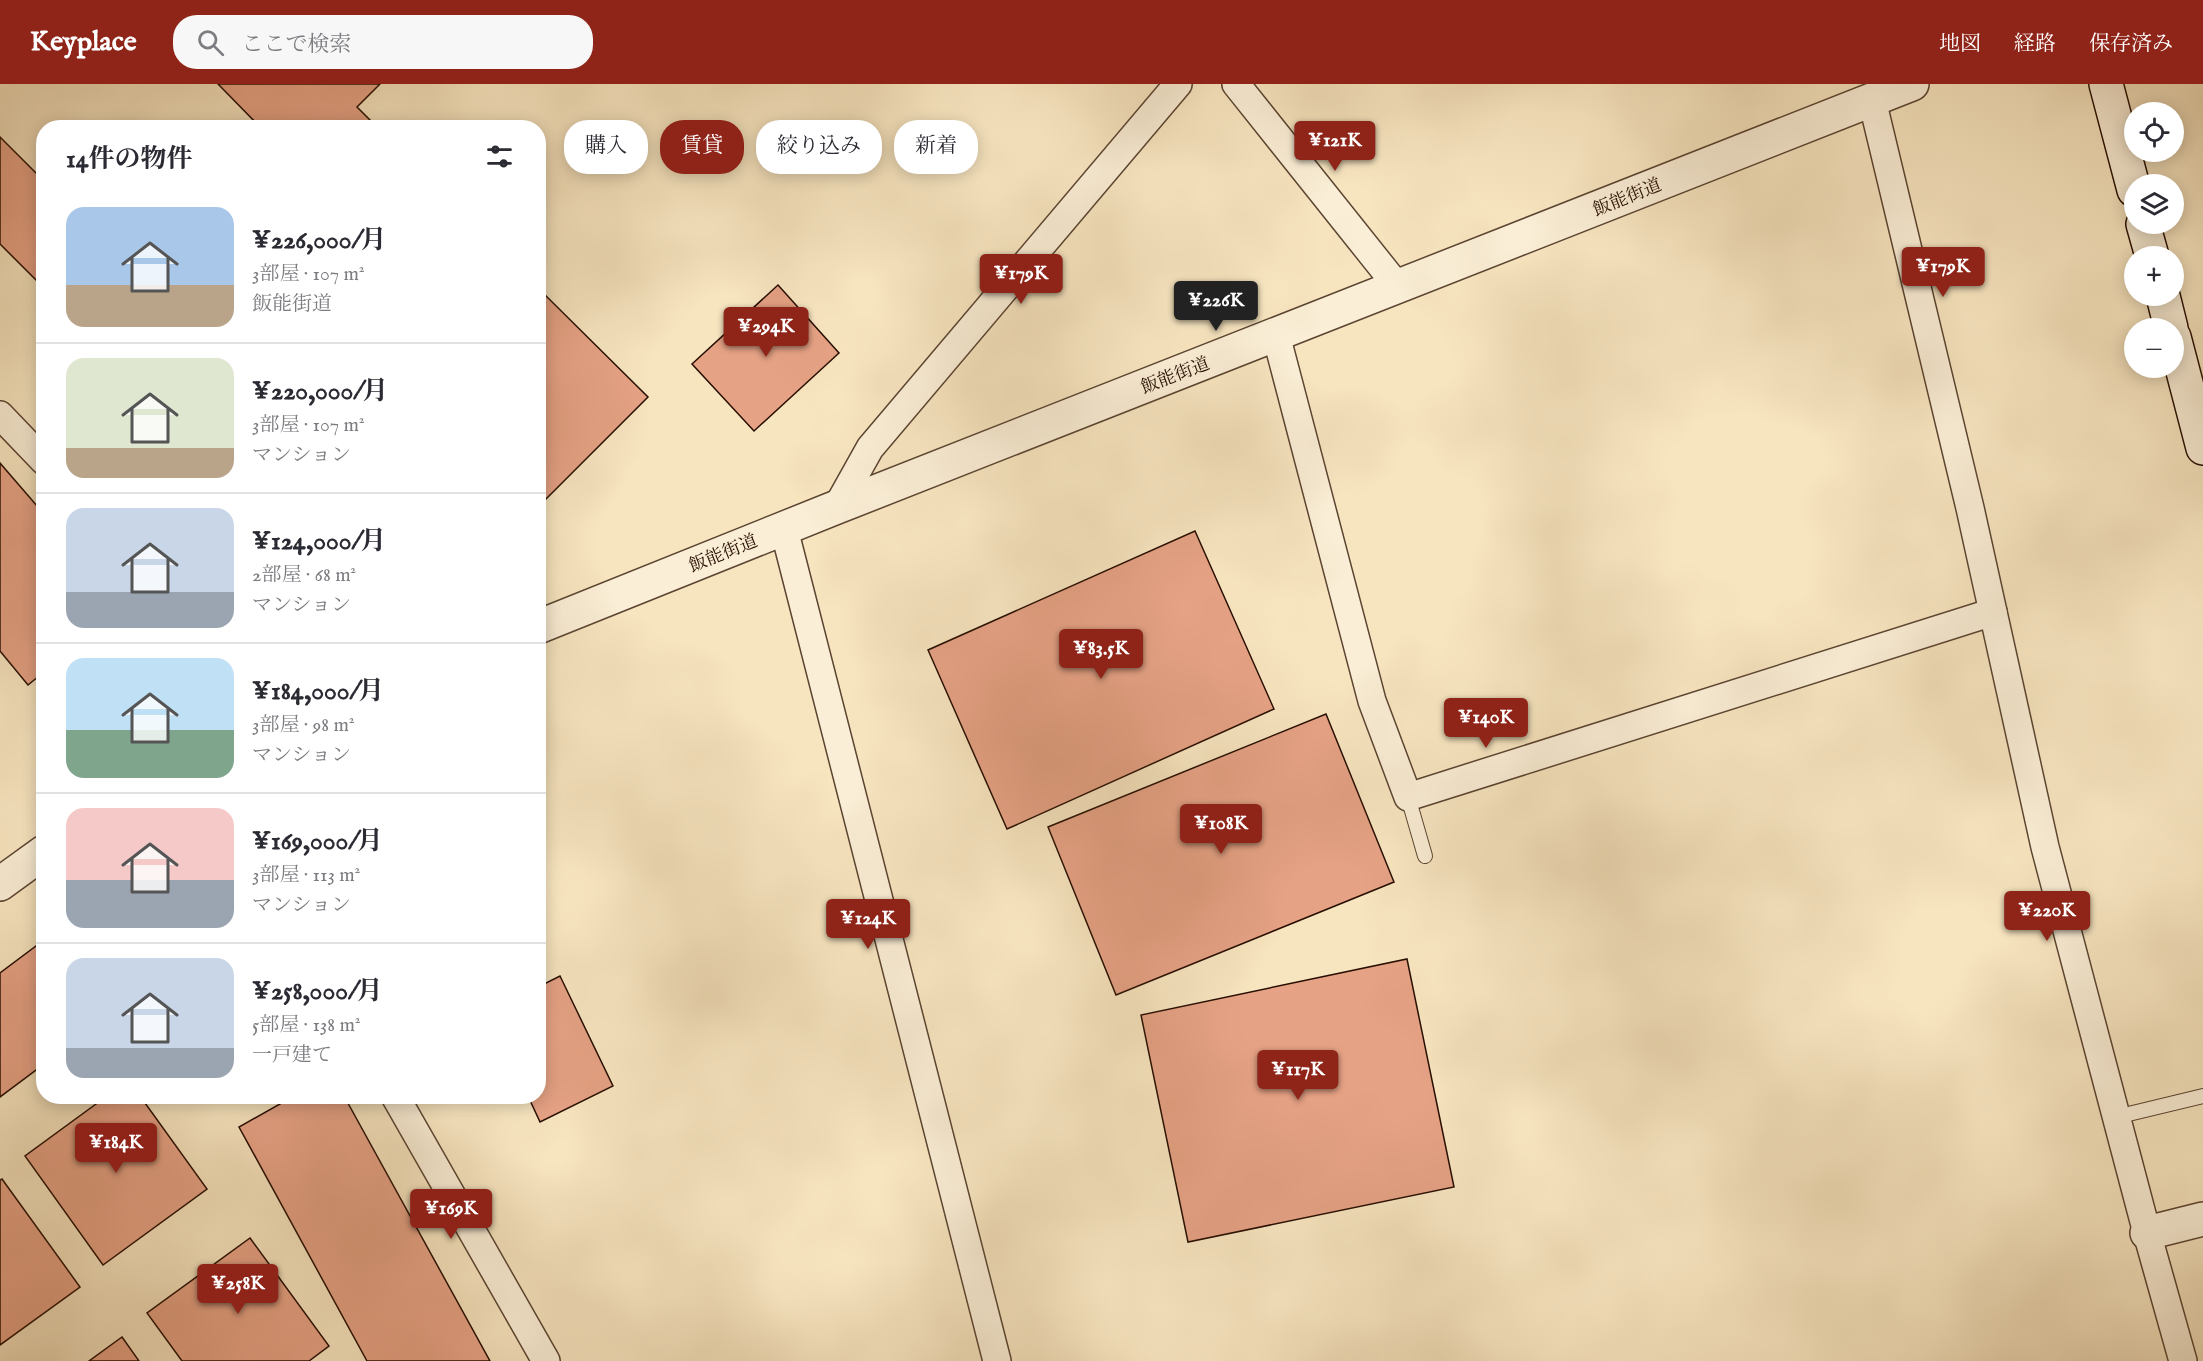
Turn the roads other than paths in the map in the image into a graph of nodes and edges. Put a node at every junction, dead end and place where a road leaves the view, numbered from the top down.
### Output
1 (1178, 84) edge
2 (1236, 84) edge
3 (1912, 84) edge
4 (2106, 84) edge
5 (1872, 100) junction
6 (2130, 174) edge
7 (1398, 287) junction
8 (1276, 335) junction
9 (2184, 375) edge
10 (0, 415) edge
11 (2203, 448) edge
12 (36, 453) edge
13 (837, 507) junction
14 (784, 529) junction
15 (1992, 612) junction
16 (546, 624) edge
17 (1408, 797) junction
18 (1425, 856) dead end
19 (36, 858) edge
20 (0, 884) edge
21 (2203, 1096) edge
22 (399, 1104) edge
23 (2116, 1117) junction
24 (2203, 1220) edge
25 (2147, 1233) junction
26 (546, 1361) edge
27 (997, 1361) edge
28 (2183, 1361) edge

1 - 13 street
2 - 7 street
3 - 5 street, 飯能街道
4 - 6 street
5 - 7 street, 飯能街道
5 - 15 street
7 - 8 street, 飯能街道
8 - 13 street, 飯能街道
8 - 17 street
9 - 11 street
10 - 12 street
13 - 14 street, 飯能街道
14 - 16 street, 飯能街道
14 - 27 street
15 - 17 street
15 - 23 street
17 - 18 lane
19 - 20 street
21 - 23 lane
22 - 26 street
23 - 25 street
24 - 25 street
25 - 28 street

